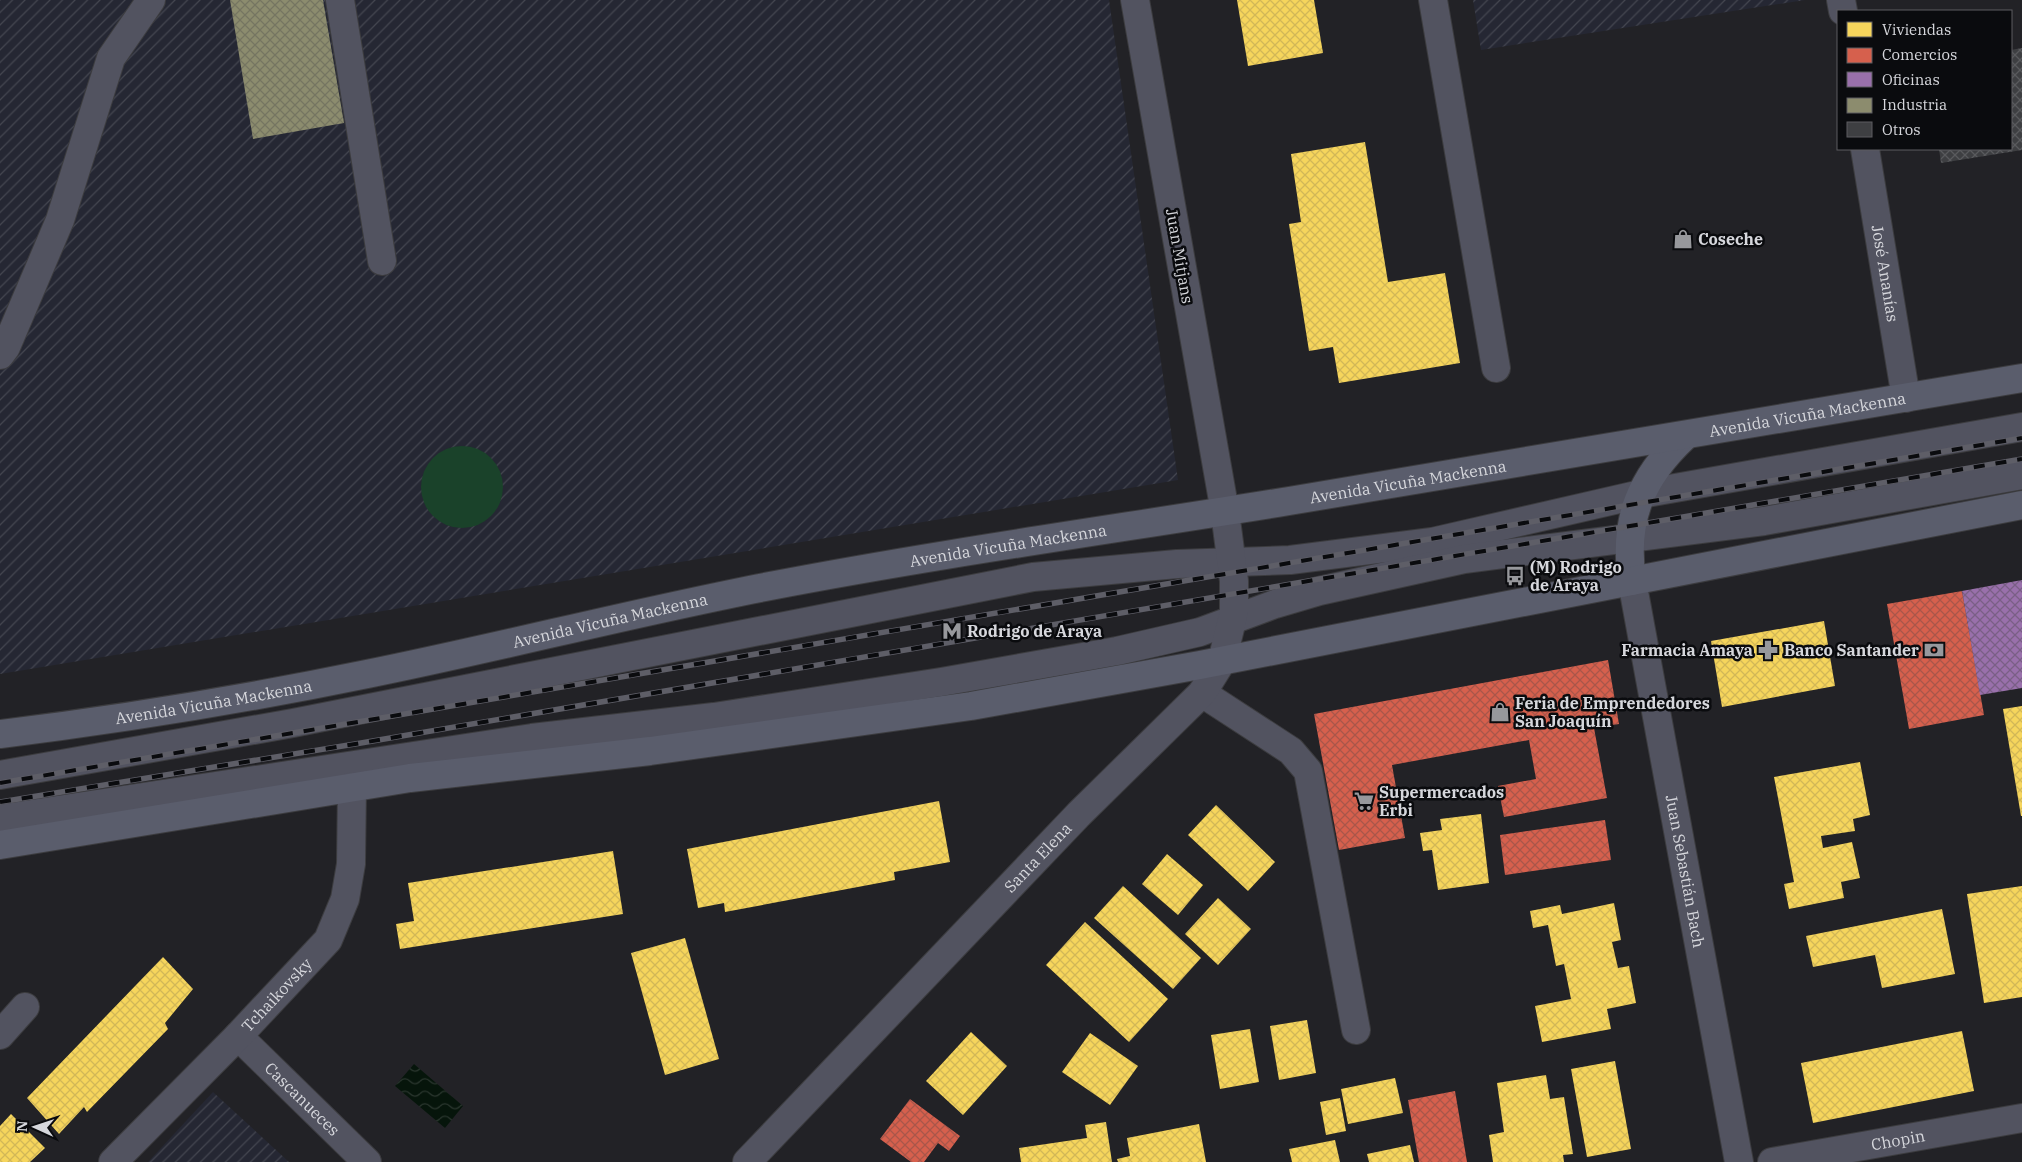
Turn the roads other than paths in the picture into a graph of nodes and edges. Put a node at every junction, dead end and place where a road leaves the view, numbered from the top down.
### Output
1 (151, 0) edge
2 (340, 0) edge
3 (1135, 0) edge
4 (1433, 0) edge
5 (1865, 150) edge
6 (382, 261) dead end
7 (0, 355) edge
8 (1496, 368) dead end
9 (2022, 378) edge
10 (1906, 398) junction
11 (2022, 427) edge
12 (1685, 436) junction
13 (2022, 475) edge
14 (1641, 494) junction
15 (2022, 505) edge
16 (1225, 512) junction
17 (1629, 539) junction
18 (1231, 562) junction
19 (1632, 581) junction
20 (1232, 622) junction
21 (1222, 661) junction
22 (1202, 693) junction
23 (0, 734) edge
24 (0, 775) edge
25 (352, 786) junction
26 (0, 819) edge
27 (0, 846) edge
28 (25, 1007) dead end
29 (1356, 1030) dead end
30 (0, 1035) edge
31 (238, 1036) junction
32 (2022, 1118) edge
33 (113, 1162) edge
34 (367, 1162) edge
35 (747, 1162) edge
36 (1739, 1162) edge
37 (1772, 1162) edge

1 - 7 street
2 - 6 street
3 - 16 street, Juan Mitjans
4 - 8 street
5 - 10 street, José Ananías
9 - 10 main road, Avenida Vicuña Mackenna
10 - 12 main road, Avenida Vicuña Mackenna
11 - 14 street
12 - 14 main road
12 - 16 main road, Avenida Vicuña Mackenna
13 - 17 street
14 - 17 main road
14 - 18 street
15 - 19 main road
16 - 18 street, Santa Elena
16 - 23 main road, Avenida Vicuña Mackenna
17 - 19 main road
17 - 20 street
18 - 20 street, Santa Elena
18 - 24 street
19 - 21 main road
19 - 36 street, Juan Sebastián Bach
20 - 21 street, Santa Elena
20 - 26 street
21 - 22 street, Santa Elena
21 - 25 main road
22 - 29 street
22 - 35 street, Santa Elena
25 - 27 main road
25 - 31 street, Tchaikovsky
28 - 30 street
31 - 33 street, Tchaikovsky
31 - 34 street, Cascanueces
32 - 37 street, Chopin

